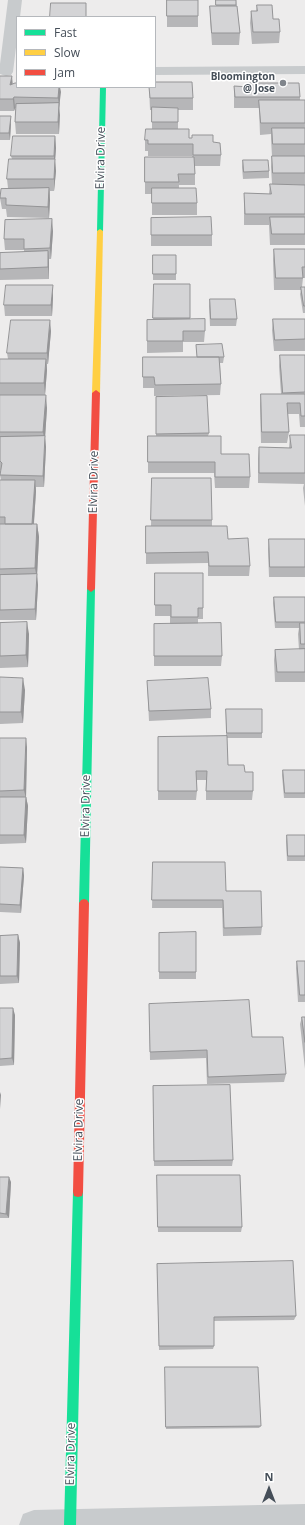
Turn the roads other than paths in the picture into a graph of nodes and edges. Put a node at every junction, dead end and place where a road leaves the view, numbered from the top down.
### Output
1 (15, 0) edge
2 (305, 70) edge
3 (156, 71) edge
4 (8, 72) edge
5 (103, 88) edge
6 (305, 1519) edge
7 (70, 1524) edge
8 (34, 1525) edge

1 - 4 street
2 - 3 street
5 - 7 street, Elvira Drive
6 - 7 street
7 - 8 street

